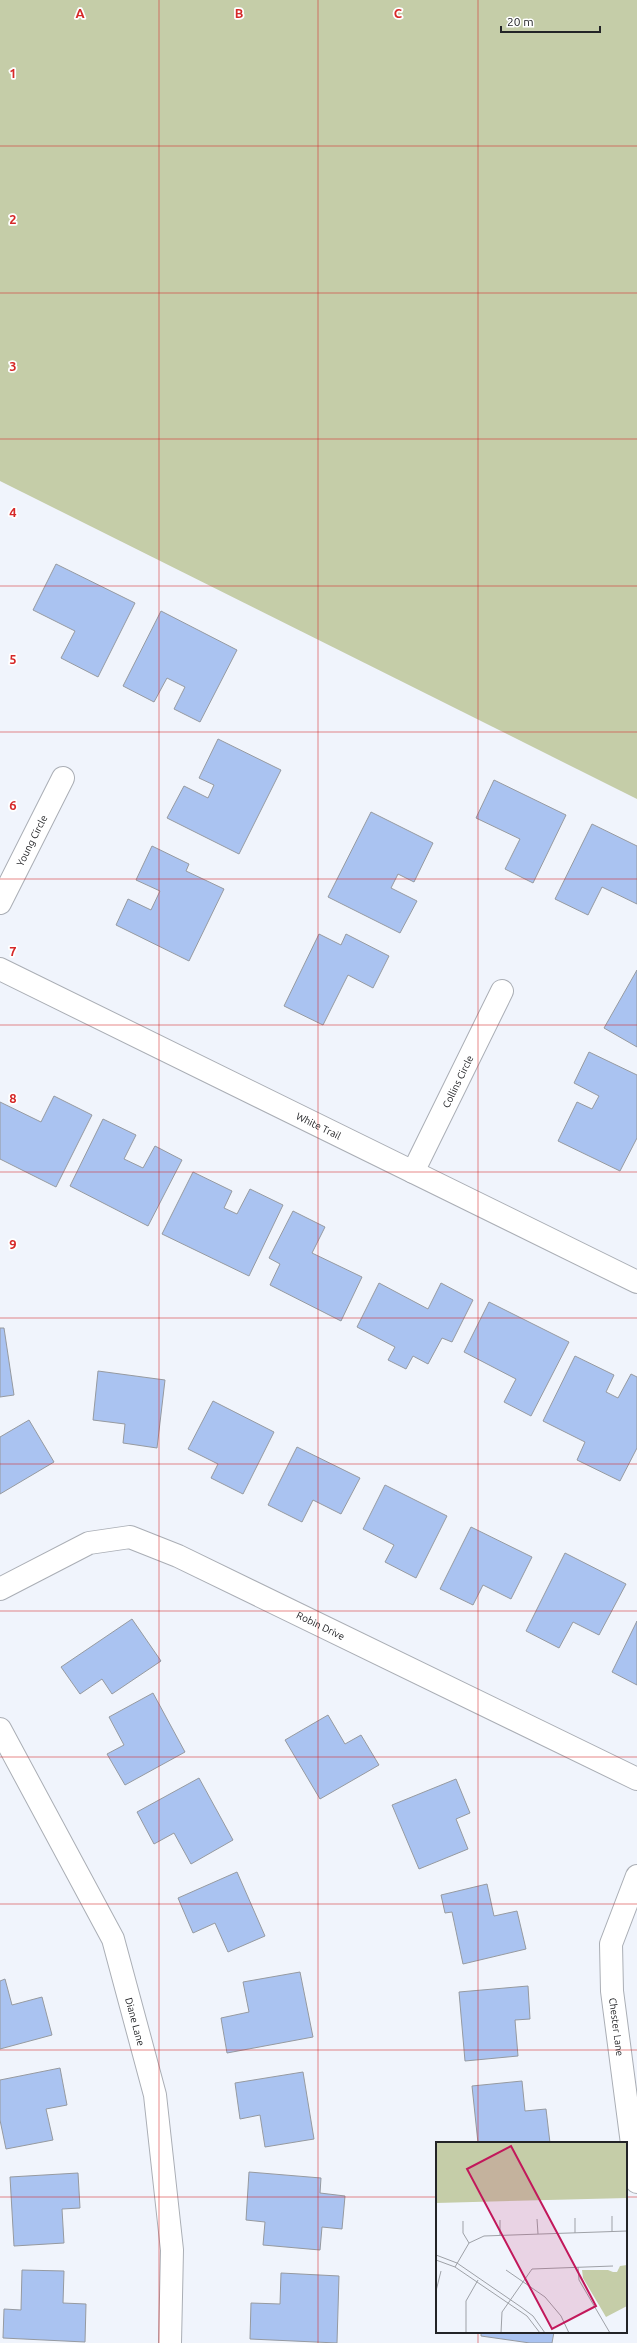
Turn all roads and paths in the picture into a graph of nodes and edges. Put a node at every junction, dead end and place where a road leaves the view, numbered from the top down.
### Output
1 (63, 778) dead end
2 (0, 903) edge
3 (0, 970) edge
4 (502, 991) dead end
5 (413, 1172) junction
6 (637, 1282) edge
7 (0, 1589) edge
8 (0, 1729) edge
9 (637, 1778) edge
10 (637, 1876) edge
11 (637, 2182) edge
12 (170, 2343) edge

1 - 2 street, Young Circle
3 - 5 street, White Trail
4 - 5 street, Collins Circle
5 - 6 street, White Trail
7 - 9 street, Robin Drive
8 - 12 street, Diane Lane
10 - 11 street, Chester Lane

